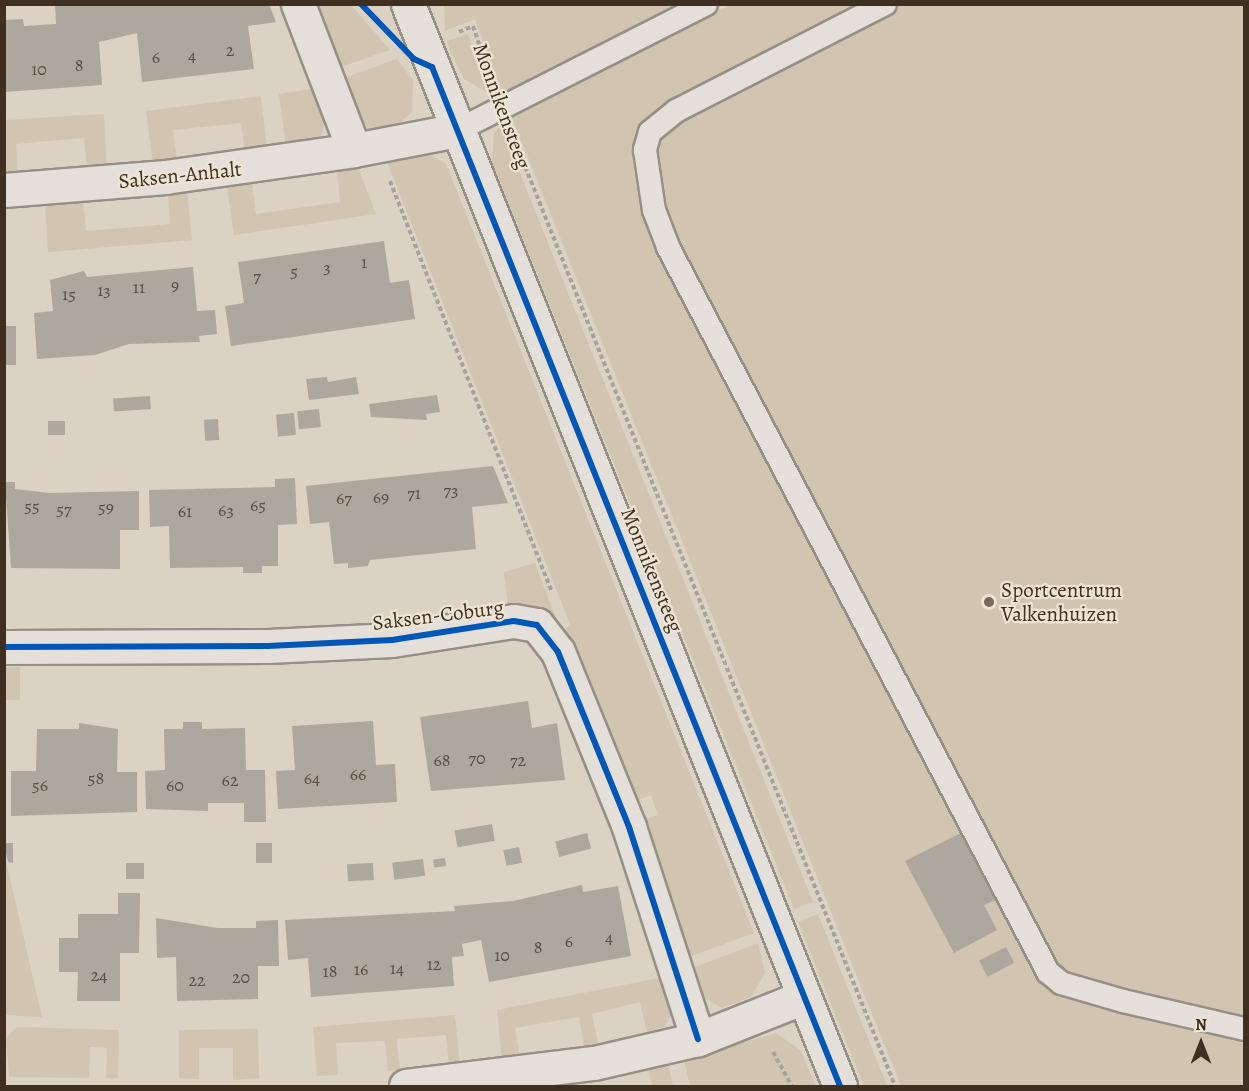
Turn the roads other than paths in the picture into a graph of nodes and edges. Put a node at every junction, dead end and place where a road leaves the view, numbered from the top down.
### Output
1 (298, 4) edge
2 (408, 4) edge
3 (706, 4) edge
4 (885, 4) edge
5 (458, 130) junction
6 (366, 148) junction
7 (4, 190) edge
8 (4, 647) edge
9 (804, 997) junction
10 (1245, 1029) edge
11 (698, 1039) junction
12 (406, 1086) edge
13 (840, 1086) edge

1 - 6 street
2 - 5 street, Monnikensteeg
3 - 5 lane
4 - 10 lane
5 - 6 street, Saksen-Anhalt
5 - 9 street, Monnikensteeg
6 - 7 street, Saksen-Anhalt
8 - 11 street, Saksen-Coburg
9 - 11 street
9 - 13 street, Monnikensteeg
11 - 12 street

